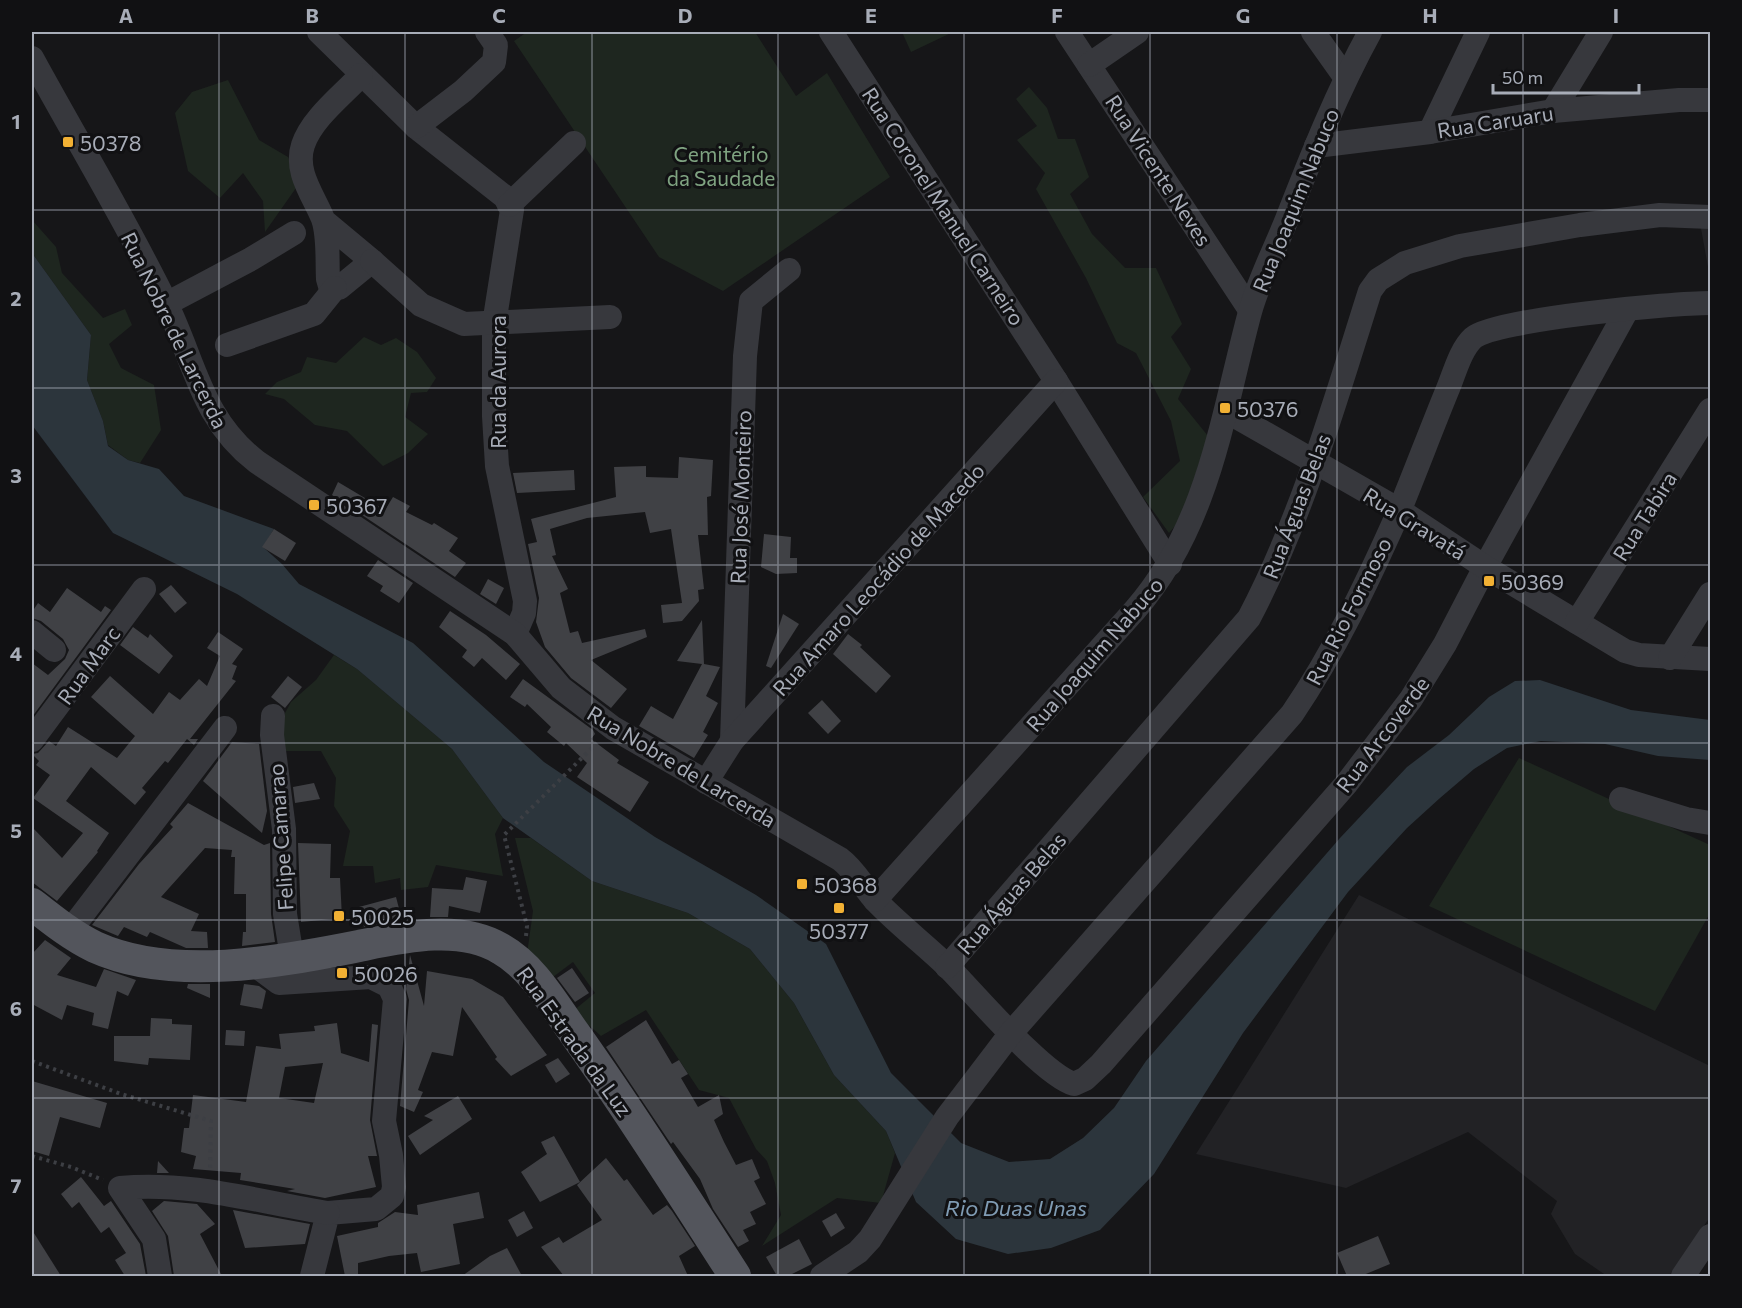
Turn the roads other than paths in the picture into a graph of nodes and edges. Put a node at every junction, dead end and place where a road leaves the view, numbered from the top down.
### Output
1 (319, 32) edge
2 (487, 32) edge
3 (831, 32) edge
4 (1066, 32) edge
5 (1137, 32) edge
6 (1314, 32) edge
7 (1370, 32) edge
8 (1478, 32) edge
9 (1600, 32) edge
10 (32, 58) edge
11 (1089, 65) junction
12 (361, 75) junction
13 (1345, 77) junction
14 (1710, 100) edge
15 (1553, 111) junction
16 (416, 127) junction
17 (1431, 132) junction
18 (574, 142) dead end
19 (1316, 146) junction
20 (509, 205) junction
21 (1710, 217) edge
22 (324, 221) junction
23 (294, 233) dead end
24 (372, 261) junction
25 (789, 270) dead end
26 (336, 288) junction
27 (1710, 303) edge
28 (166, 304) junction
29 (1250, 310) junction
30 (1626, 310) junction
31 (610, 317) dead end
32 (494, 324) junction
33 (227, 345) dead end
34 (1056, 381) junction
35 (1710, 410) edge
36 (1227, 412) junction
37 (1316, 462) junction
38 (1399, 510) junction
39 (1170, 564) junction
40 (1485, 567) junction
41 (144, 589) dead end
42 (1710, 594) edge
43 (1577, 622) junction
44 (32, 632) edge
45 (515, 634) junction
46 (54, 650) dead end
47 (1670, 658) junction
48 (1710, 659) edge
49 (273, 716) dead end
50 (225, 728) dead end
51 (32, 741) edge
52 (732, 741) junction
53 (706, 782) junction
54 (1621, 799) dead end
55 (1710, 824) edge
56 (875, 900) junction
57 (32, 904) edge
58 (69, 932) junction
59 (291, 957) junction
60 (251, 962) junction
61 (947, 967) junction
62 (1011, 1033) junction
63 (1055, 1073) joint
64 (328, 1213) junction
65 (1710, 1236) edge
66 (160, 1276) edge
67 (312, 1276) edge
68 (735, 1276) edge
69 (822, 1276) edge
70 (1683, 1276) edge

1 - 12 street
2 - 16 street
3 - 34 street, Rua Coronel Manuel Carneiro
4 - 11 street, Rua Vicente Neves
5 - 11 street
6 - 13 street
7 - 13 street, Rua Joaquim Nabuco
8 - 17 street
9 - 15 street
10 - 28 street, Rua Nobre de Larcerda
11 - 29 street, Rua Vicente Neves
12 - 16 street
12 - 22 street
13 - 19 street, Rua Joaquim Nabuco
14 - 15 street, Rua Caruaru
15 - 17 street, Rua Caruaru
16 - 20 street
17 - 19 street, Rua Caruaru
18 - 20 street
19 - 29 street, Rua Joaquim Nabuco
20 - 32 street, Rua da Aurora
21 - 37 street, Rua Águas Belas
22 - 24 street
22 - 26 street
23 - 28 street
24 - 26 street
24 - 32 street
25 - 52 street, Rua José Monteiro
26 - 33 street
27 - 30 street, Rua Rio Formoso
28 - 45 street, Rua Nobre de Larcerda
29 - 36 street, Rua Joaquim Nabuco
30 - 38 street, Rua Rio Formoso
30 - 40 street, Rua Arcoverde
31 - 32 street
32 - 45 street, Rua da Aurora
34 - 39 street, Rua Coronel Manuel Carneiro
34 - 52 street, Rua Amaro Leocádio de Macedo
35 - 43 street, Rua Tabira
36 - 37 street, Rua Gravatá
36 - 39 street, Rua Joaquim Nabuco
37 - 38 street, Rua Gravatá
37 - 61 street, Rua Águas Belas
38 - 40 street, Rua Gravatá
38 - 62 street, Rua Rio Formoso
39 - 56 street, Rua Joaquim Nabuco
40 - 43 street, Rua Gravatá
40 - 63 street, Rua Arcoverde
41 - 51 street, Rua Marc
42 - 47 street
43 - 47 street, Rua Gravatá
44 - 46 street
45 - 53 street, Rua Nobre de Larcerda
47 - 48 street, Rua Gravatá
49 - 59 street, Felipe Camarao
50 - 58 street
52 - 53 street, Rua Amaro Leocádio de Macedo
53 - 56 street, Rua Nobre de Larcerda
54 - 55 street
56 - 61 street, Rua Nobre de Larcerda
57 - 58 main road, Rua Estrada da Luz
58 - 60 main road, Rua Estrada da Luz
59 - 60 main road, Rua Estrada da Luz
59 - 68 main road, Rua Estrada da Luz
60 - 64 street
61 - 62 street, Rua Nobre de Larcerda
62 - 63 street, Rua Nobre de Larcerda
62 - 69 street, Rua Rio Formoso
64 - 66 street
64 - 67 street
65 - 70 street

